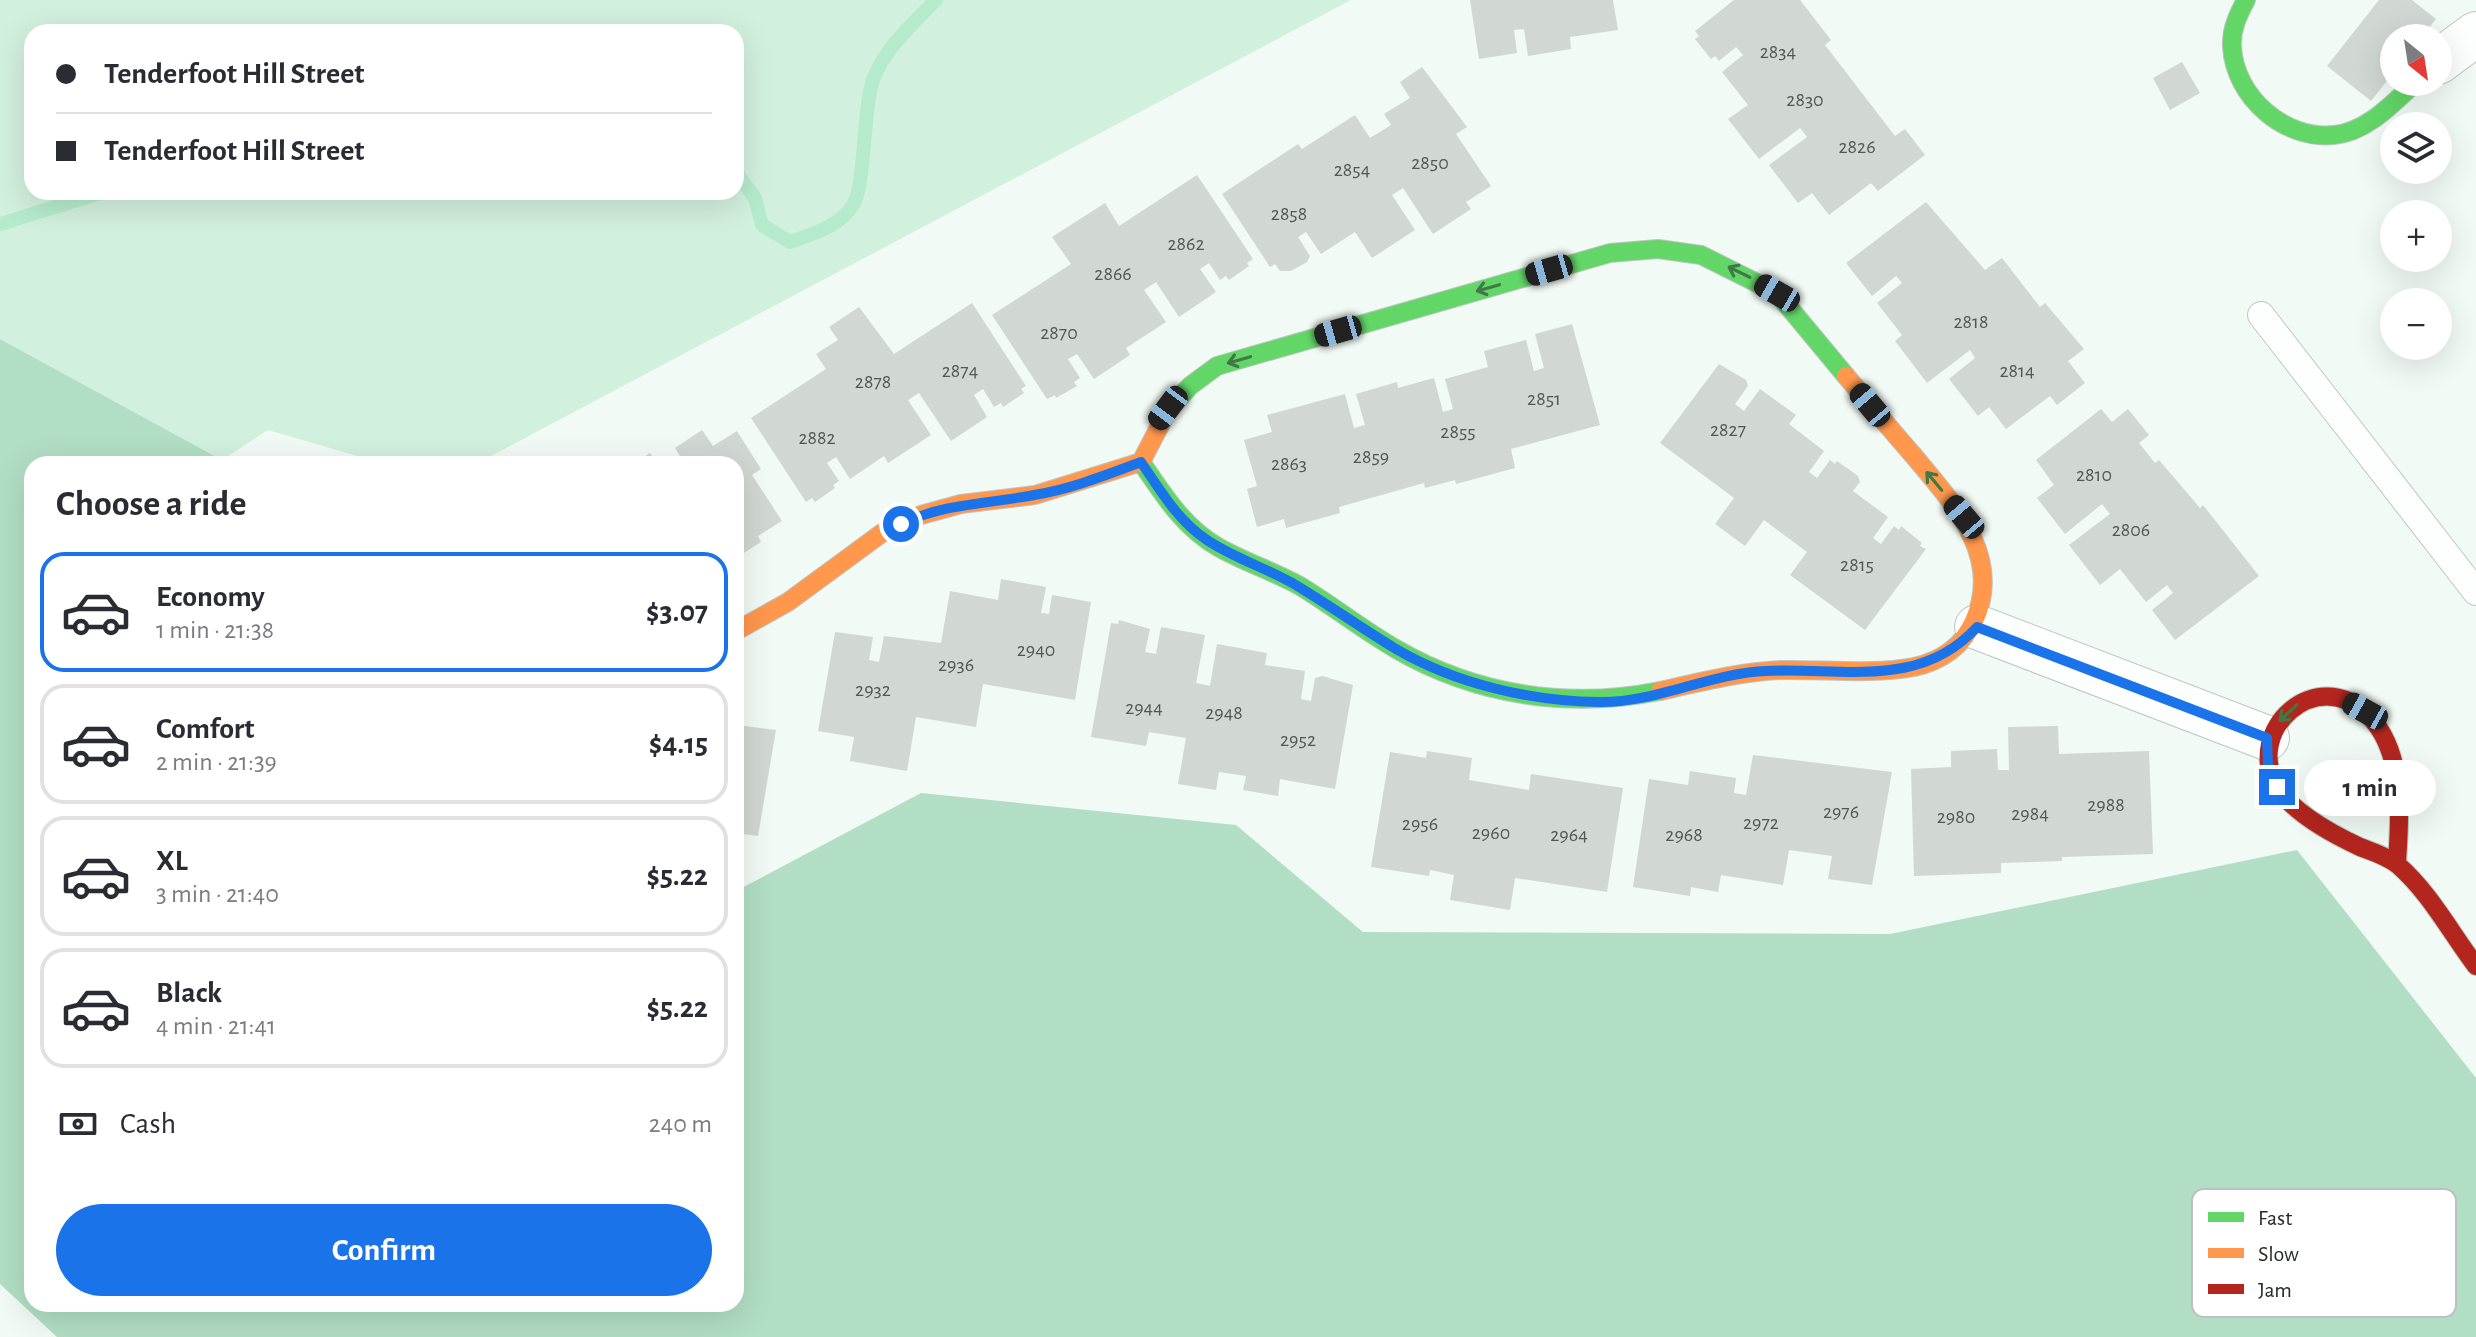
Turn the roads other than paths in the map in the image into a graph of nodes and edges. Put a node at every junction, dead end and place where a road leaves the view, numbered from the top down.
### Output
1 (2246, 0) edge
2 (2476, 34) edge
3 (2452, 52) edge
4 (2401, 96) edge
5 (2261, 315) dead end
6 (1141, 462) junction
7 (2476, 592) edge
8 (744, 627) edge
9 (1977, 627) junction
10 (2267, 738) junction
11 (2397, 863) junction
12 (2476, 966) edge

1 - 4 street
2 - 3 street
5 - 7 lane
6 - 8 street
6 - 9 street
9 -> 6 street
9 - 10 street
10 - 11 street
11 -> 10 street
11 - 12 street

